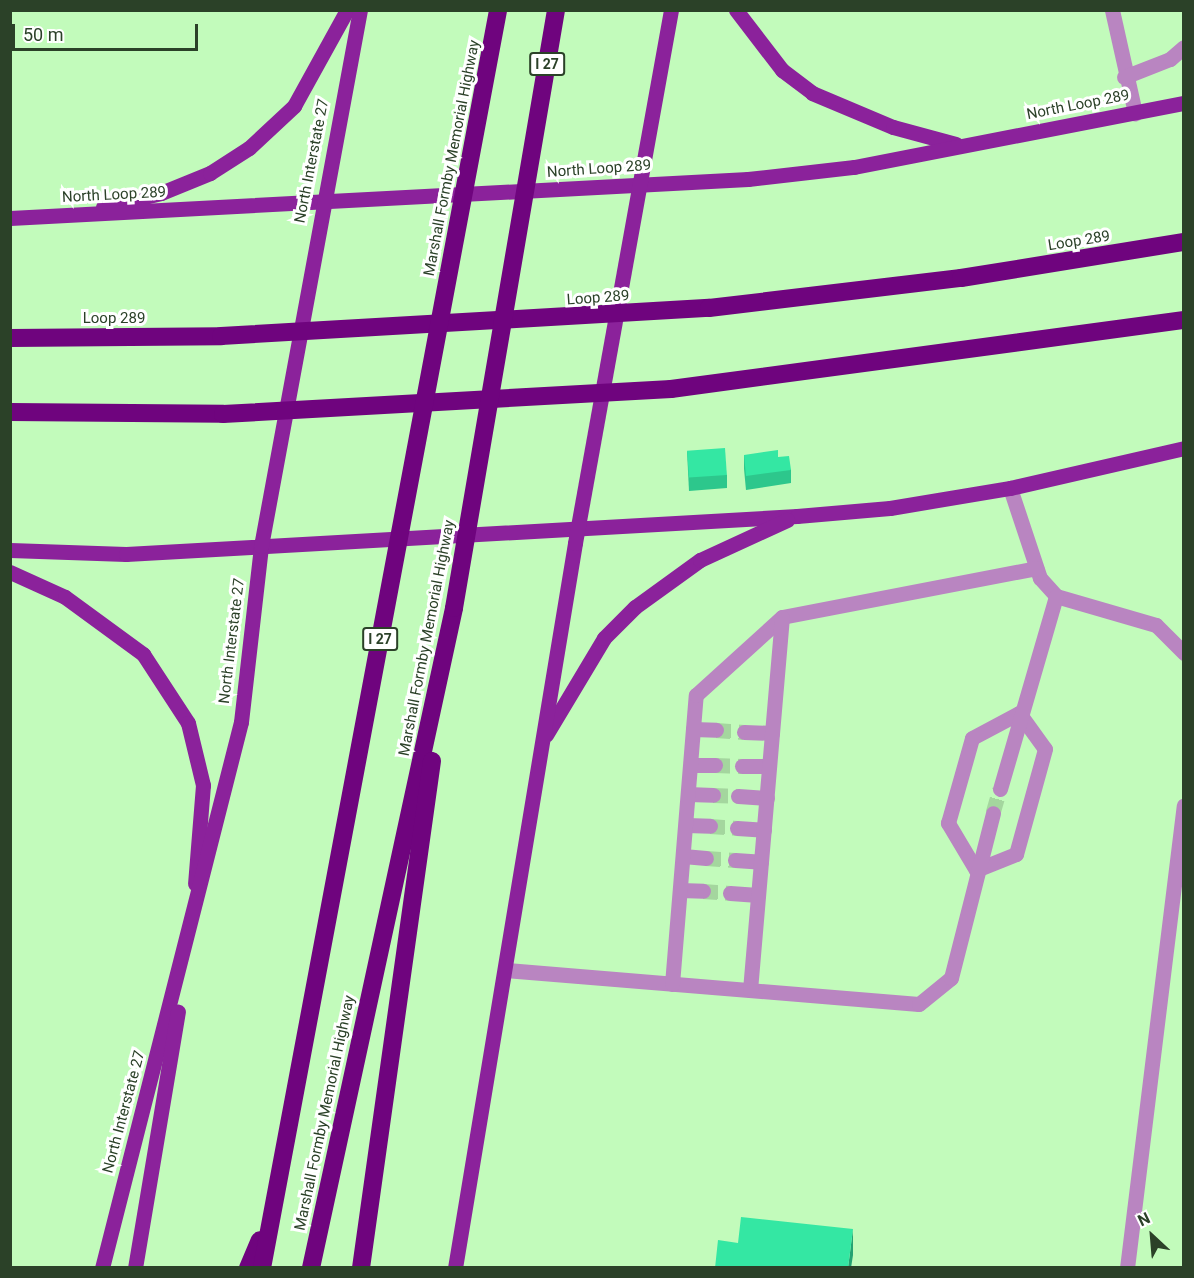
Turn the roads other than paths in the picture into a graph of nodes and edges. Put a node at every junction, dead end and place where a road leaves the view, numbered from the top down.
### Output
1 (347, 10) edge
2 (360, 10) edge
3 (498, 10) edge
4 (556, 10) edge
5 (671, 10) edge
6 (736, 10) edge
7 (1112, 10) edge
8 (1184, 47) edge
9 (1124, 77) junction
10 (1184, 103) edge
11 (1135, 113) junction
12 (962, 145) junction
13 (641, 184) junction
14 (322, 202) junction
15 (63, 216) junction
16 (10, 218) edge
17 (1184, 242) edge
18 (1184, 320) edge
19 (10, 338) edge
20 (10, 412) edge
21 (1184, 448) edge
22 (1010, 488) junction
23 (797, 516) junction
24 (578, 528) junction
25 (261, 546) junction
26 (10, 550) edge
27 (1036, 568) junction
28 (10, 572) edge
29 (1056, 596) junction
30 (454, 608) junction
31 (782, 617) junction
32 (1184, 653) edge
33 (1019, 713) junction
34 (693, 729) junction
35 (716, 730) tunnel mouth
36 (744, 732) tunnel mouth
37 (772, 733) junction
38 (542, 743) junction
39 (691, 765) junction
40 (714, 765) tunnel mouth
41 (742, 766) tunnel mouth
42 (769, 766) junction
43 (1000, 789) tunnel mouth
44 (688, 794) junction
45 (713, 795) tunnel mouth
46 (738, 796) tunnel mouth
47 (767, 798) junction
48 (1184, 806) edge
49 (993, 813) tunnel mouth
50 (686, 825) junction
51 (710, 826) tunnel mouth
52 (737, 828) tunnel mouth
53 (764, 830) junction
54 (683, 856) junction
55 (706, 858) tunnel mouth
56 (735, 860) tunnel mouth
57 (761, 862) junction
58 (976, 870) junction
59 (680, 890) junction
60 (703, 891) tunnel mouth
61 (730, 893) tunnel mouth
62 (758, 895) junction
63 (191, 932) junction
64 (506, 970) junction
65 (672, 984) junction
66 (750, 990) junction
67 (273, 1211) junction
68 (102, 1268) edge
69 (135, 1268) edge
70 (248, 1268) edge
71 (262, 1268) edge
72 (311, 1268) edge
73 (361, 1268) edge
74 (455, 1268) edge
75 (1127, 1268) edge

1 - 15 main road
2 - 14 main road, North Interstate 27
3 - 67 highway, Marshall Formby Memorial Highway / I 27
4 - 30 highway, Marshall Formby Memorial Highway / I 27
5 - 13 main road
6 - 12 main road
7 - 9 lane
8 - 9 lane
9 - 11 lane
10 - 11 main road, North Loop 289
11 - 12 main road, North Loop 289
12 - 13 main road, North Loop 289
13 - 14 main road, North Loop 289
13 - 24 main road
14 - 15 main road, North Loop 289
14 - 25 main road, North Interstate 27
15 - 16 main road, North Loop 289
17 - 19 highway, Loop 289
18 - 20 highway
21 - 22 main road
22 - 23 main road
22 - 27 lane
23 - 24 main road
23 - 38 main road
24 - 25 main road
24 - 38 main road
25 - 26 main road
25 - 63 main road, North Interstate 27
27 - 29 lane
27 - 31 lane
28 - 63 main road
29 - 32 lane
29 - 33 lane
30 - 72 highway, Marshall Formby Memorial Highway / I 27
30 - 73 highway
31 - 34 lane
31 - 37 lane
33 - 43 lane
33 - 58 lane
33 - 58 lane
34 - 35 lane
34 - 39 lane
36 - 37 lane
37 - 42 lane
38 - 64 main road
39 - 40 lane
39 - 44 lane
41 - 42 lane
42 - 47 lane
44 - 45 lane
44 - 50 lane
46 - 47 lane
47 - 53 lane
48 - 75 lane
49 - 58 lane
50 - 51 lane
50 - 54 lane
52 - 53 lane
53 - 57 lane
54 - 55 lane
54 - 59 lane
56 - 57 lane
57 - 62 lane
58 - 66 lane
59 - 60 lane
59 - 65 lane
61 - 62 lane
62 - 66 lane
63 - 68 main road, North Interstate 27
63 - 69 main road
64 - 65 lane
64 - 74 main road
65 - 66 lane
67 - 70 highway
67 - 71 highway, Marshall Formby Memorial Highway / I 27

